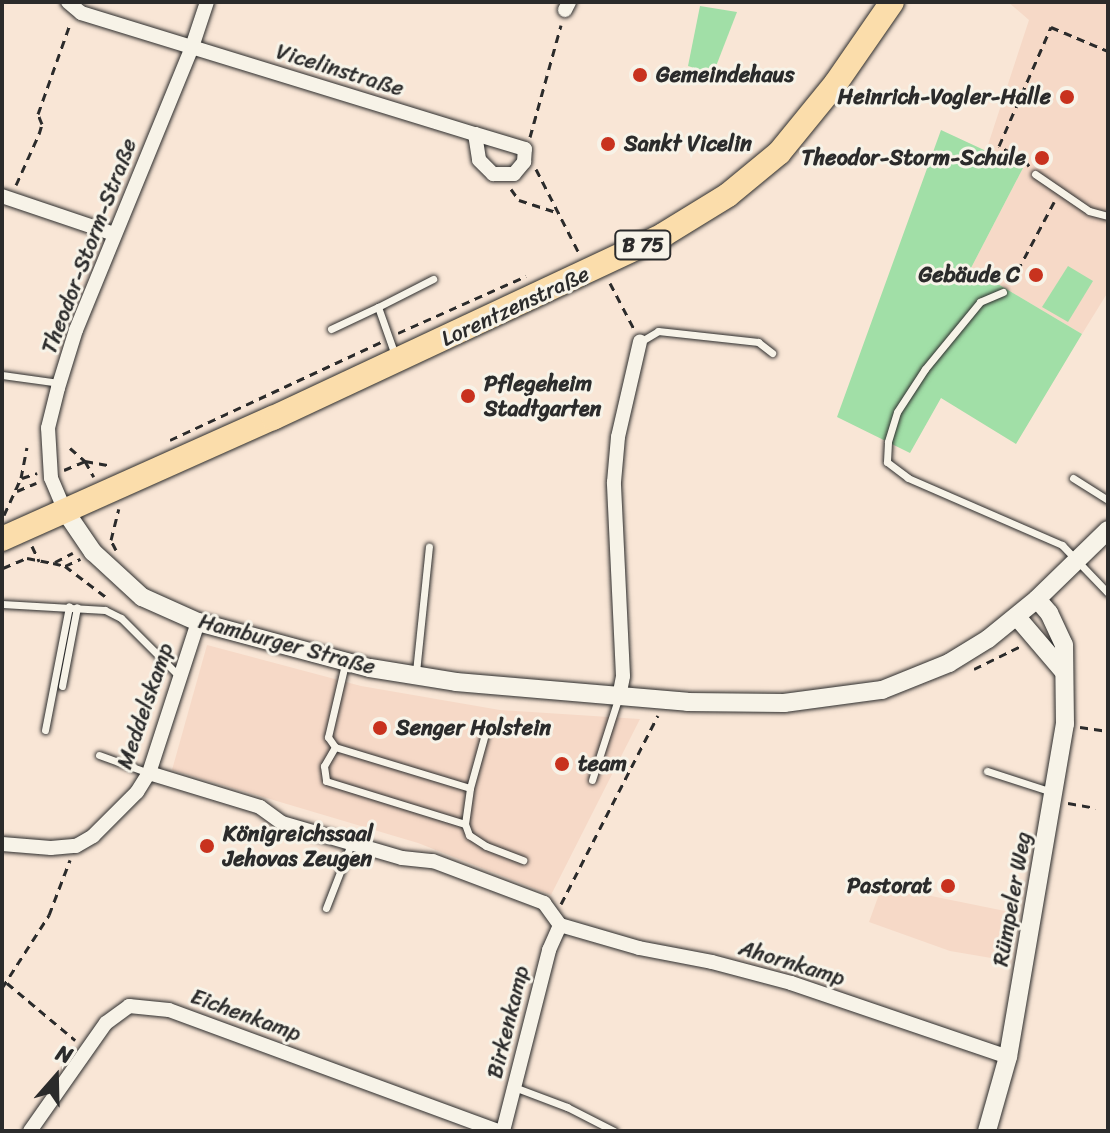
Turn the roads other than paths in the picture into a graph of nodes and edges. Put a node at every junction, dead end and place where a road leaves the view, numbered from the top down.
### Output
1 (207, 2) edge
2 (72, 5) edge
3 (884, 5) edge
4 (192, 47) junction
5 (475, 134) junction
6 (1035, 174) road end
7 (5, 200) edge
8 (1108, 216) edge
9 (114, 234) junction
10 (433, 279) dead end
11 (1003, 292) road end
12 (378, 307) junction
13 (331, 329) dead end
14 (640, 342) joint
15 (393, 350) junction
16 (772, 353) dead end
17 (2, 375) edge
18 (60, 383) junction
19 (1073, 478) dead end
20 (1108, 500) edge
21 (65, 511) junction
22 (1108, 530) edge
23 (2, 539) edge
24 (429, 547) dead end
25 (1076, 559) junction
26 (1108, 593) edge
27 (1037, 599) junction
28 (2, 604) edge
29 (73, 606) junction
30 (1017, 617) junction
31 (198, 622) junction
32 (346, 662) junction
33 (1064, 672) junction
34 (416, 675) junction
35 (179, 676) junction
36 (62, 686) dead end
37 (619, 697) junction
38 (45, 730) dead end
39 (485, 734) dead end
40 (335, 747) junction
41 (99, 755) dead end
42 (987, 771) dead end
43 (149, 773) junction
44 (592, 780) dead end
45 (470, 788) junction
46 (1053, 796) junction
47 (465, 824) junction
48 (2, 844) edge
49 (351, 844) junction
50 (523, 860) dead end
51 (326, 908) dead end
52 (558, 919) junction
53 (1008, 1057) junction
54 (514, 1087) junction
55 (30, 1131) edge
56 (500, 1131) edge
57 (614, 1131) edge
58 (987, 1131) edge

1 - 4 street, Theodor-Storm-Straße
2 - 4 street, Vicelinstraße
3 - 15 main road, Lorentzenstraße / B 75
4 - 5 street, Vicelinstraße
4 - 9 street, Theodor-Storm-Straße
5 - 5 street, Vicelinstraße
6 - 8 lane
7 - 9 street
9 - 18 street, Theodor-Storm-Straße
10 - 12 lane
11 - 25 lane
12 - 13 lane
12 - 15 lane
14 - 16 lane
14 - 37 street
15 - 21 main road, Lorentzenstraße / B 75
17 - 18 lane
18 - 21 street, Theodor-Storm-Straße
19 - 20 lane
21 - 23 main road, B 75
21 - 31 street, Hamburger Straße
22 - 25 street, Hamburger Straße
24 - 34 lane
25 - 26 lane
25 - 27 street, Hamburger Straße
27 - 30 street, Hamburger Straße
27 - 33 street, Rümpeler Weg
28 - 29 lane
29 - 35 lane
29 - 36 lane
29 - 38 lane
30 - 33 street
30 - 37 street, Hamburger Straße
31 - 32 street, Hamburger Straße
31 - 35 street, Meddelskamp
32 - 34 street, Hamburger Straße
32 - 40 lane
33 - 46 street, Rümpeler Weg
34 - 37 street, Hamburger Straße
35 - 43 street, Meddelskamp
37 - 44 lane
39 - 45 lane
40 - 45 lane
40 - 47 lane
41 - 43 lane
42 - 46 lane
43 - 48 street, Meddelskamp
43 - 49 street, Ahornkamp
45 - 47 lane
46 - 53 street, Rümpeler Weg
47 - 50 lane
49 - 51 lane
49 - 52 street, Ahornkamp
52 - 53 street, Ahornkamp
52 - 54 street, Birkenkamp
53 - 58 street, Rümpeler Weg
54 - 56 street, Birkenkamp
54 - 57 lane
55 - 56 street, Eichenkamp

